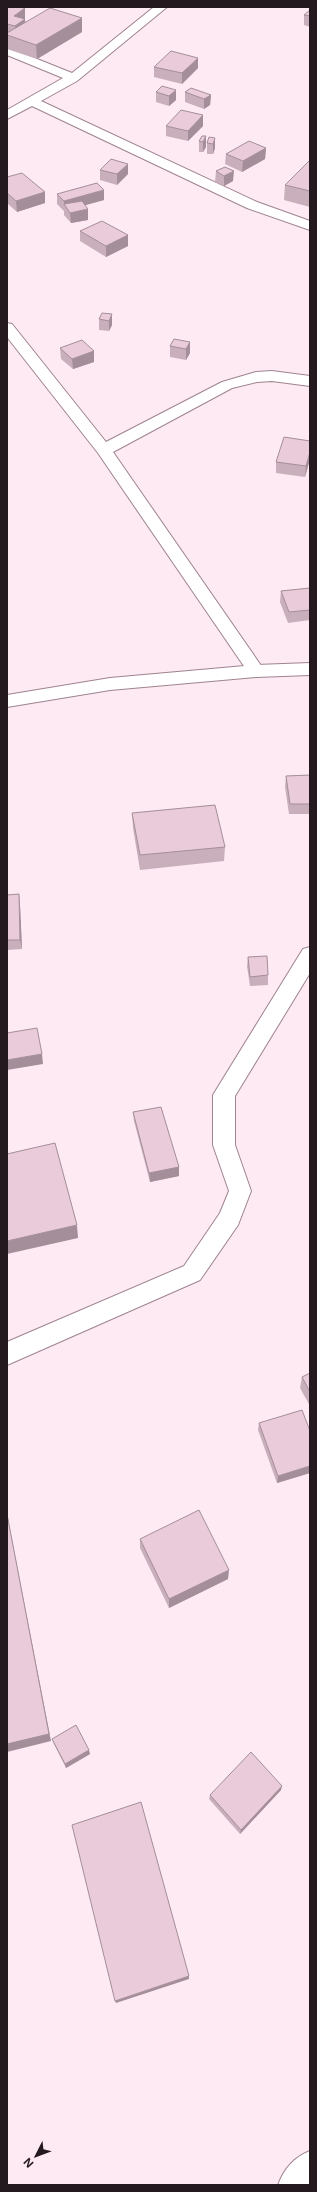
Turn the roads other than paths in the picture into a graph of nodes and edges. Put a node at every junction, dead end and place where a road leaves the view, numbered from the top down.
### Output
1 (161, 7) edge
2 (7, 51) edge
3 (72, 78) junction
4 (31, 101) junction
5 (7, 115) edge
6 (310, 226) edge
7 (7, 327) edge
8 (310, 381) edge
9 (104, 450) junction
10 (310, 669) edge
11 (256, 671) junction
12 (7, 700) edge
13 (310, 954) edge
14 (7, 1354) edge
15 (310, 2167) edge
16 (294, 2185) edge

1 - 3 street
2 - 3 street
3 - 4 street
4 - 5 street
4 - 6 street
7 - 9 street
8 - 9 street
9 - 11 street
10 - 11 street
11 - 12 street
13 - 14 street
15 - 16 street

